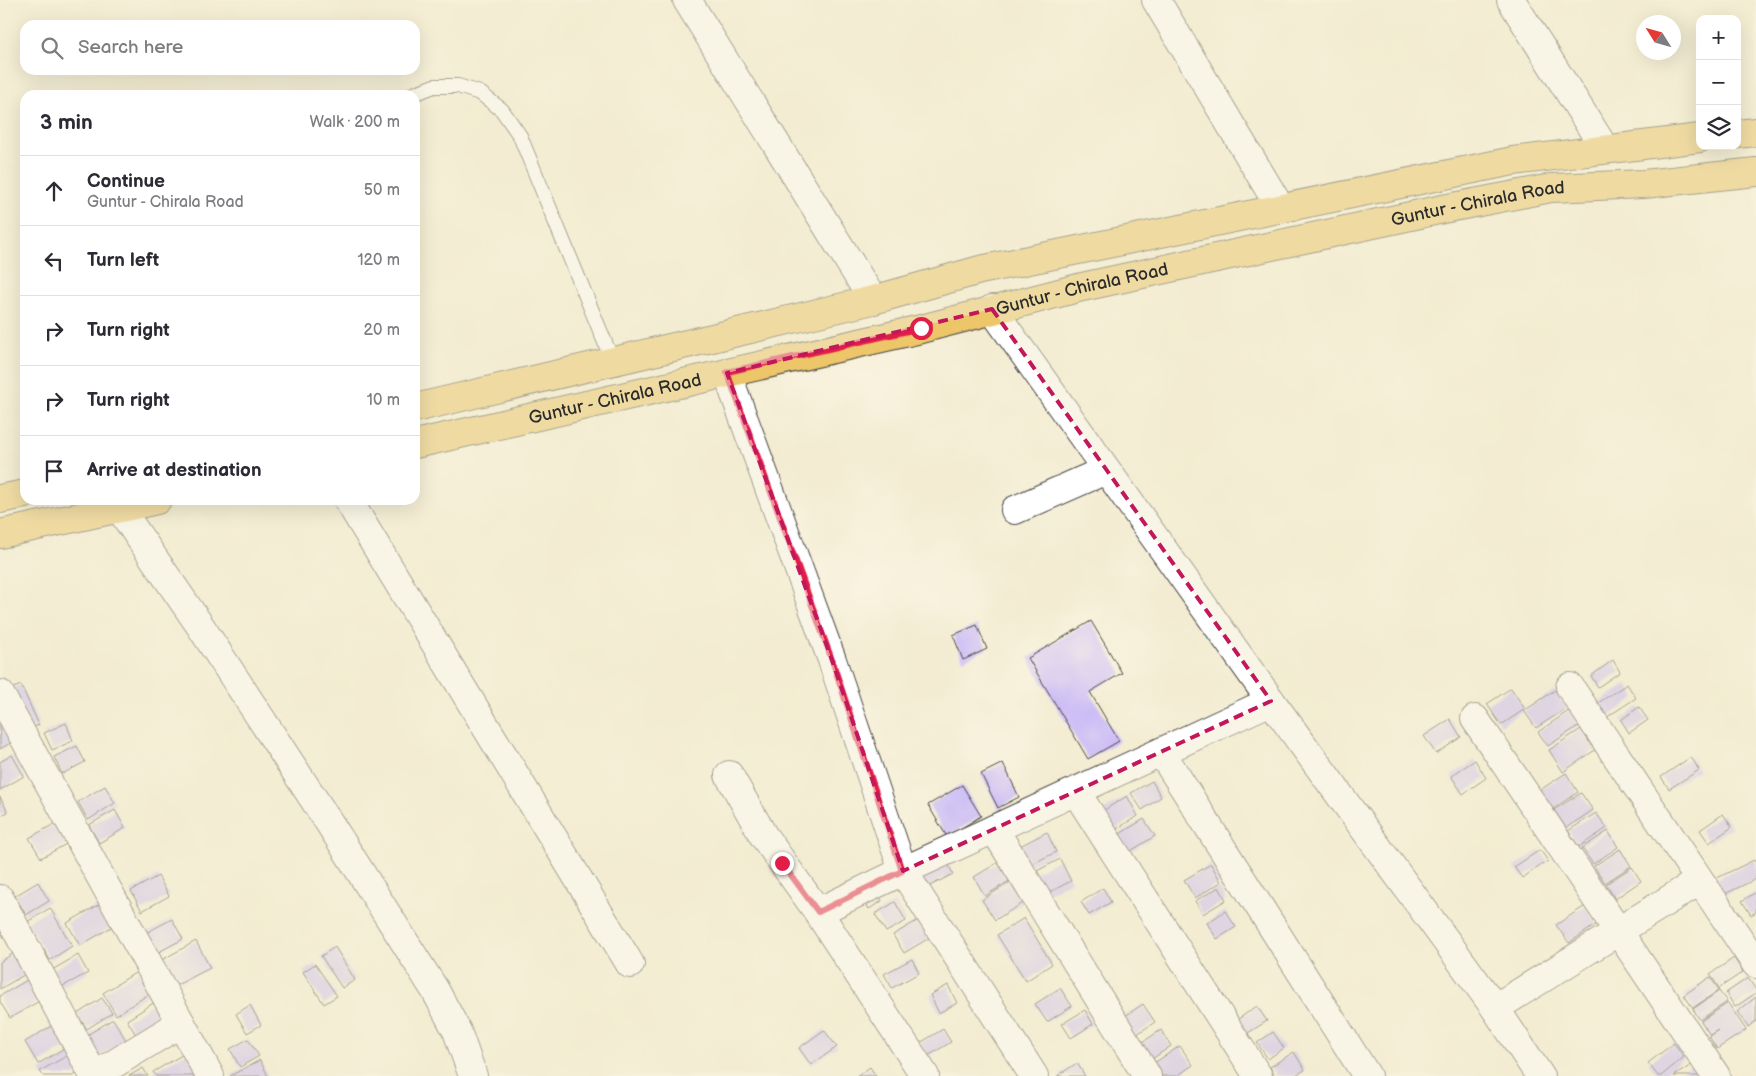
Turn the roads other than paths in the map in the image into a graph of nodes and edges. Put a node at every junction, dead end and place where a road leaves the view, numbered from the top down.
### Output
1 (686, 0) edge
2 (1156, 0) edge
3 (1512, 0) edge
4 (420, 91) edge
5 (1756, 132) edge
6 (1741, 134) edge
7 (1696, 138) edge
8 (1605, 149) junction
9 (1756, 172) edge
10 (1281, 209) junction
11 (873, 300) junction
12 (992, 309) junction
13 (613, 362) junction
14 (727, 372) junction
15 (420, 407) edge
16 (420, 443) edge
17 (1106, 470) junction
18 (20, 495) edge
19 (0, 499) edge
20 (136, 505) edge
21 (351, 505) edge
22 (120, 509) junction
23 (1015, 510) dead end
24 (0, 534) edge
25 (1570, 687) dead end
26 (0, 694) edge
27 (1271, 702) junction
28 (1475, 719) dead end
29 (1161, 752) junction
30 (729, 775) dead end
31 (1076, 792) junction
32 (994, 829) junction
33 (902, 871) junction
34 (1699, 881) junction
35 (0, 899) edge
36 (818, 912) junction
37 (1618, 931) junction
38 (630, 964) dead end
39 (1756, 964) edge
40 (1495, 1008) junction
41 (181, 1023) junction
42 (94, 1076) edge
43 (210, 1076) edge
44 (473, 1076) edge
45 (925, 1076) edge
46 (1034, 1076) edge
47 (1147, 1076) edge
48 (1258, 1076) edge
49 (1367, 1076) edge
50 (1540, 1076) edge
51 (1716, 1076) edge

1 - 11 street
2 - 10 street
3 - 8 street
4 - 13 lane
5 - 6 main road
7 - 8 main road, Guntur - Chirala Road
8 - 10 main road, Guntur - Chirala Road
9 - 12 main road, Guntur - Chirala Road
10 - 11 main road, Guntur - Chirala Road
11 - 13 main road, Guntur - Chirala Road
12 - 14 main road, Guntur - Chirala Road
12 - 17 street
13 - 15 main road, Guntur - Chirala Road
14 - 16 main road, Guntur - Chirala Road
14 - 33 street
17 - 23 street
17 - 27 street
18 - 19 main road
20 - 22 main road
21 - 38 street
22 - 24 main road
22 - 44 street
25 - 34 street
26 - 41 street
27 - 29 street
27 - 40 street
28 - 37 street
29 - 31 street
29 - 49 street
30 - 36 street
31 - 32 street
31 - 48 street
32 - 33 street
32 - 47 street
33 - 36 street
33 - 46 street
34 - 37 street
34 - 39 street
35 - 42 street
36 - 45 street
37 - 40 street
37 - 51 street
40 - 50 street
41 - 42 street
41 - 43 street

